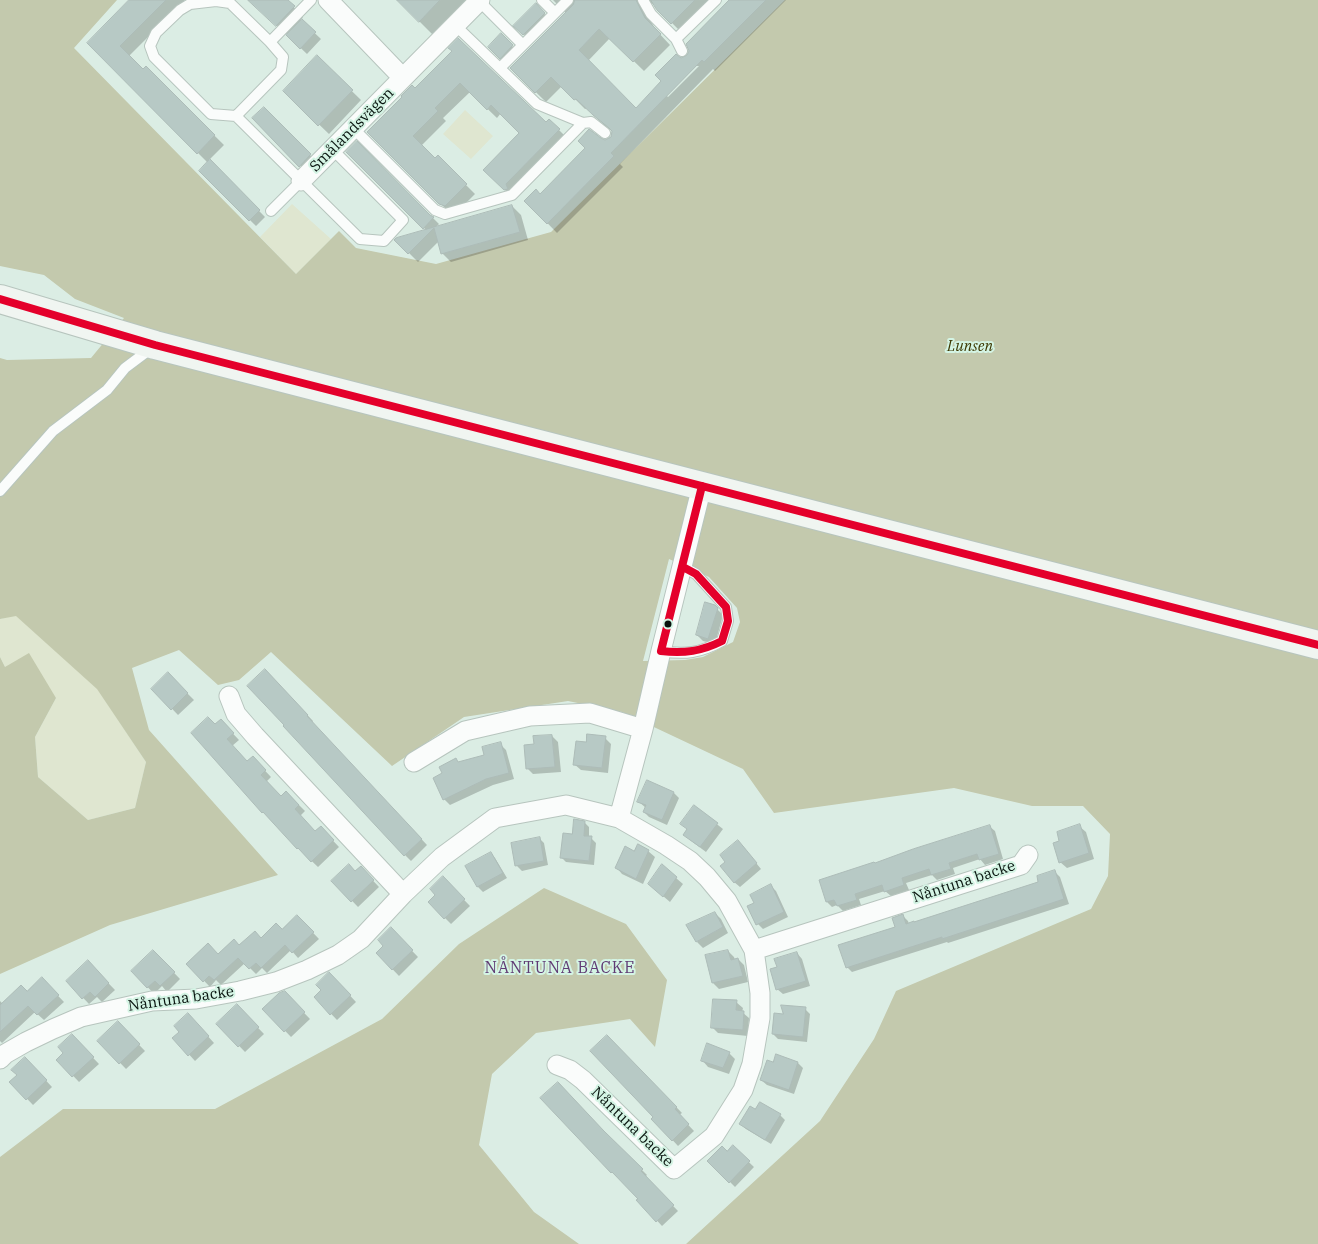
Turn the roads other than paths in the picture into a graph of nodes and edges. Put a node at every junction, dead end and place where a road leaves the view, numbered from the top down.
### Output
1 (216, 0) edge
2 (311, 0) edge
3 (328, 0) edge
4 (542, 0) edge
5 (568, 0) edge
6 (643, 0) edge
7 (716, 0) edge
8 (479, 1) edge
9 (555, 13) junction
10 (455, 25) junction
11 (676, 39) junction
12 (270, 42) junction
13 (523, 45) junction
14 (682, 51) dead end
15 (500, 68) junction
16 (403, 78) junction
17 (236, 116) junction
18 (583, 123) junction
19 (353, 128) junction
20 (604, 133) dead end
21 (332, 149) junction
22 (301, 181) junction
23 (271, 211) dead end
24 (0, 299) edge
25 (155, 345) junction
26 (702, 486) junction
27 (0, 491) edge
28 (683, 567) junction
29 (1318, 646) edge
30 (661, 651) junction
31 (229, 696) dead end
32 (644, 729) junction
33 (414, 762) dead end
34 (619, 818) junction
35 (1028, 855) dead end
36 (403, 894) junction
37 (754, 950) junction
38 (0, 1059) edge
39 (557, 1065) dead end

1 - 12 lane
1 - 17 lane
2 - 12 lane
3 - 16 street, Smålandsvägen
4 - 9 lane
5 - 9 lane
6 - 11 lane
7 - 11 lane
8 - 10 street, Smålandsvägen
8 - 13 lane
9 - 13 lane
10 - 15 lane
10 - 16 street, Smålandsvägen
11 - 14 lane
12 - 17 lane
13 - 15 lane
15 - 18 lane
16 - 19 street, Smålandsvägen
17 - 22 lane
18 - 19 lane
18 - 20 lane
19 - 21 street, Smålandsvägen
21 - 22 street, Smålandsvägen
21 - 22 lane
22 - 23 lane
24 - 25 main road
25 - 26 main road
25 - 27 lane
26 - 28 street
26 - 29 main road
28 - 30 street
28 - 30 lane
30 - 32 street
31 - 36 street
32 - 33 street
32 - 34 street
34 - 36 street, Nåntuna backe
34 - 37 street, Nåntuna backe
35 - 37 street, Nåntuna backe
36 - 38 street, Nåntuna backe
37 - 39 street, Nåntuna backe

